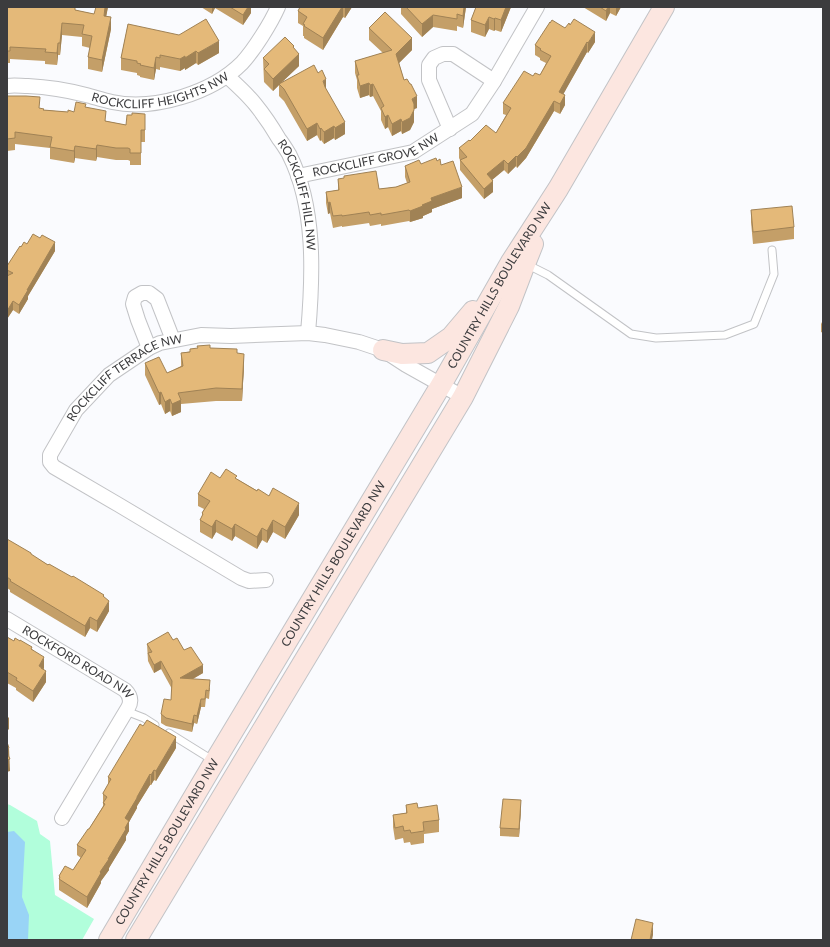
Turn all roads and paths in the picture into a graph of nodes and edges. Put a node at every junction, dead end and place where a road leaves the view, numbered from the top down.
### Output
1 (278, 7) edge
2 (537, 7) edge
3 (664, 7) edge
4 (227, 76) junction
5 (494, 80) junction
6 (7, 86) edge
7 (450, 129) junction
8 (298, 176) junction
9 (772, 250) dead end
10 (513, 267) junction
11 (308, 333) junction
12 (174, 340) junction
13 (149, 348) junction
14 (383, 350) junction
15 (441, 385) junction
16 (463, 397) junction
17 (266, 580) dead end
18 (7, 619) edge
19 (126, 711) junction
20 (215, 761) junction
21 (62, 818) dead end
22 (109, 940) edge
23 (136, 940) edge

1 - 4 street, ROCKCLIFF HEIGHTS NW
2 - 5 street, ROCKCLIFF GROVE NW
3 - 10 main road, COUNTRY HILLS BOULEVARD NW
4 - 6 street, ROCKCLIFF HEIGHTS NW
4 - 8 street, ROCKCLIFF HILL NW
5 - 7 street, ROCKCLIFF GROVE NW
5 - 7 street, ROCKCLIFF GROVE NW
7 - 8 street, ROCKCLIFF GROVE NW
8 - 11 street, ROCKCLIFF HILL NW
9 - 10 lane
10 - 14 main road
10 - 15 main road, COUNTRY HILLS BOULEVARD NW
10 - 16 main road, COUNTRY HILLS BOULEVARD NW
11 - 12 street, ROCKCLIFF TERRACE NW
11 - 14 street, ROCKCLIFF TERRACE NW
12 - 13 street, ROCKCLIFF TERRACE NW
12 - 13 street
13 - 17 street, ROCKCLIFF TERRACE NW
14 - 15 street, ROCKCLIFF TERRACE NW
15 - 16 street, ROCKCLIFF TERRACE NW
15 - 20 main road, COUNTRY HILLS BOULEVARD NW
16 - 23 main road, COUNTRY HILLS BOULEVARD NW
18 - 19 street, ROCKFORD ROAD NW
19 - 20 lane
19 - 21 street, ROCKFORD ROAD NW
20 - 22 main road, COUNTRY HILLS BOULEVARD NW

